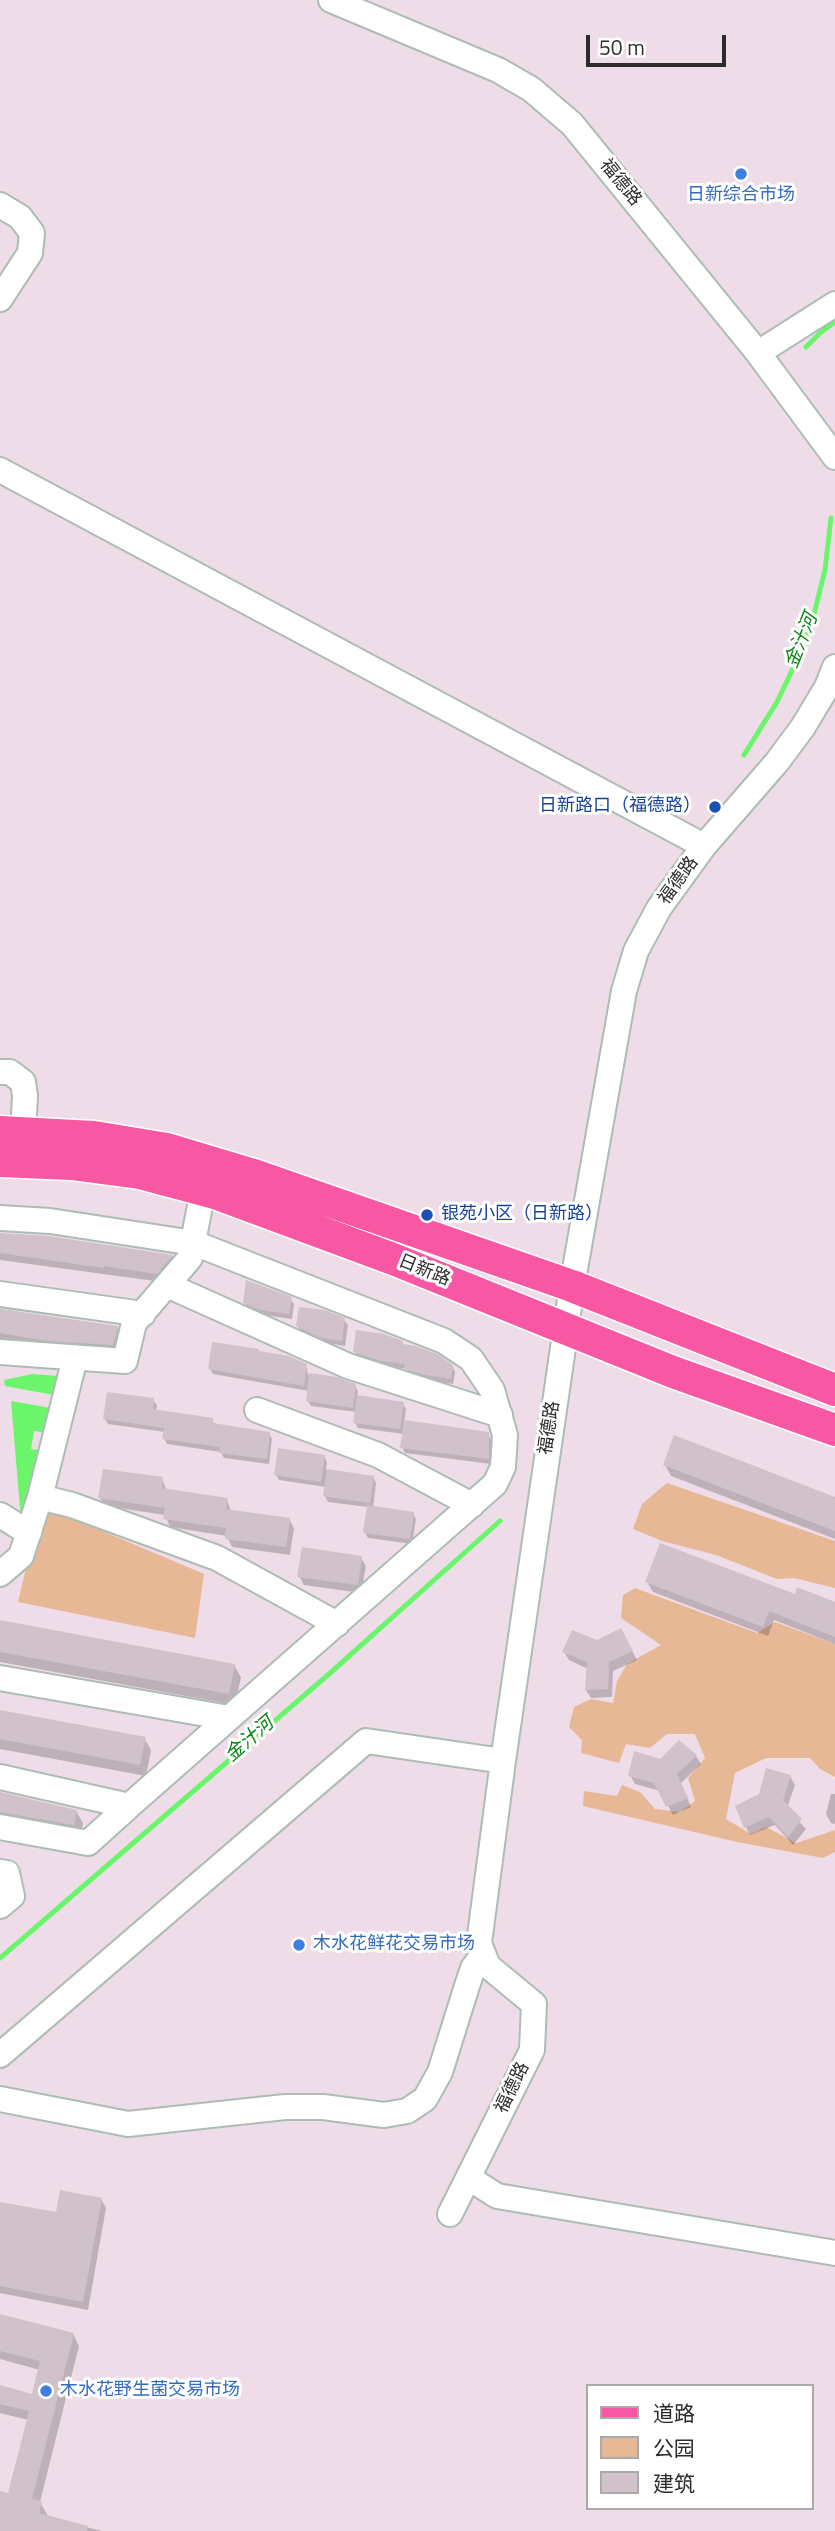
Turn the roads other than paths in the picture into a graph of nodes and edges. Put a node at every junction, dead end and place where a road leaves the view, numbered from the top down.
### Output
1 (331, 0) edge
2 (0, 205) edge
3 (0, 299) edge
4 (835, 303) edge
5 (758, 353) junction
6 (835, 457) edge
7 (0, 470) edge
8 (835, 667) edge
9 (704, 846) junction
10 (0, 1072) edge
11 (12, 1133) edge
12 (0, 1161) edge
13 (203, 1190) junction
14 (0, 1218) edge
15 (194, 1242) junction
16 (167, 1285) junction
17 (572, 1286) junction
18 (0, 1294) edge
19 (143, 1314) junction
20 (566, 1327) junction
21 (0, 1352) edge
22 (75, 1358) junction
23 (835, 1390) edge
24 (257, 1410) dead end
25 (500, 1415) junction
26 (835, 1430) edge
27 (40, 1497) junction
28 (472, 1505) junction
29 (0, 1515) edge
30 (29, 1533) junction
31 (0, 1574) edge
32 (337, 1624) junction
33 (0, 1678) edge
34 (229, 1718) junction
35 (503, 1761) junction
36 (0, 1777) edge
37 (129, 1807) junction
38 (0, 1827) edge
39 (0, 1871) edge
40 (0, 1906) edge
41 (482, 1956) junction
42 (0, 2055) edge
43 (0, 2099) edge
44 (468, 2178) junction
45 (450, 2214) dead end
46 (835, 2253) edge

1 - 5 street, 福德路
2 - 3 street
4 - 5 street
5 - 6 street, 福德路
7 - 9 street
8 - 9 street, 福德路
9 - 17 street, 福德路
10 - 11 street
11 - 17 main road, 日新路
12 - 13 main road, 日新路
13 - 15 street
13 - 20 main road, 日新路
14 - 15 street
15 - 16 street
15 - 25 street
16 - 19 street
16 - 25 street
17 - 20 street, 福德路
17 - 23 main road, 日新路
18 - 19 street
19 - 22 street
20 - 26 main road, 日新路
20 - 35 street, 福德路
21 - 22 street
22 - 27 street
24 - 28 street
25 - 28 street
27 - 30 street
27 - 32 street
28 - 32 street
29 - 30 street
30 - 31 street
32 - 34 street
33 - 34 street
34 - 37 street
35 - 41 street, 福德路
35 - 42 street
36 - 37 street
37 - 38 street
39 - 40 street
41 - 43 street
41 - 44 street, 福德路
44 - 45 street, 福德路
44 - 46 street

